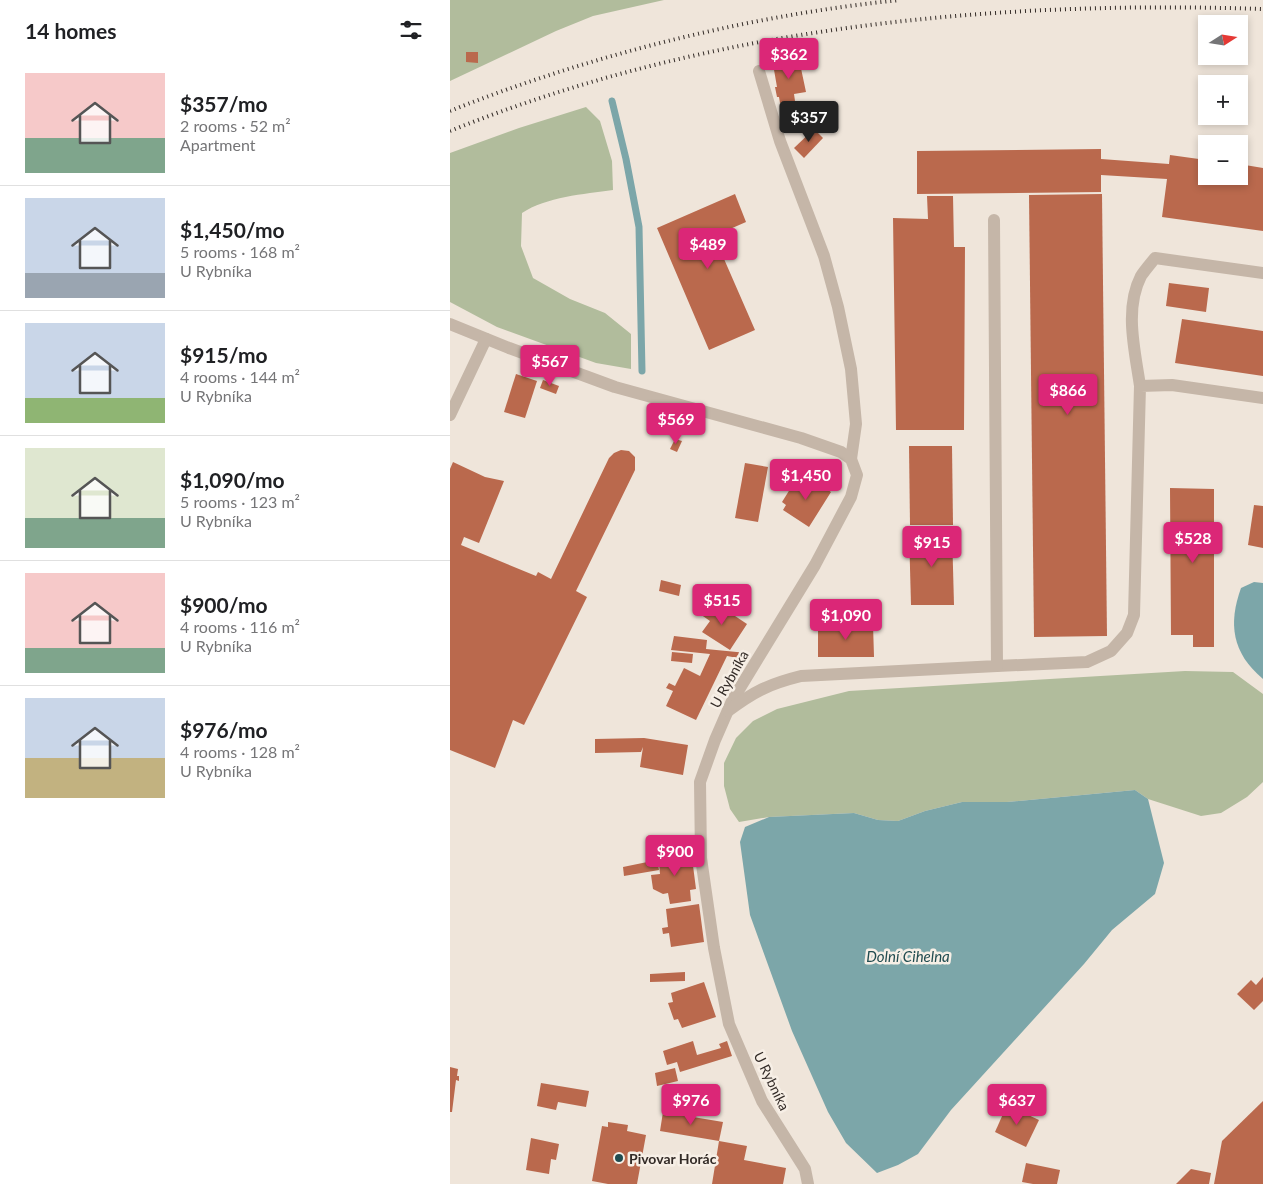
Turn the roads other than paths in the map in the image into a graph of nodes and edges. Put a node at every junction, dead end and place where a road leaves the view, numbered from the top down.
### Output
1 (759, 71) dead end
2 (994, 220) dead end
3 (1263, 273) edge
4 (450, 324) edge
5 (486, 339) junction
6 (1140, 386) junction
7 (1263, 398) edge
8 (450, 415) edge
9 (851, 459) junction
10 (997, 666) junction
11 (726, 713) junction
12 (808, 1184) edge

1 - 9 street, U Rybníka
2 - 10 street
3 - 6 street
4 - 5 street
5 - 8 street
5 - 9 street
6 - 7 street
6 - 10 street
9 - 11 street, U Rybníka
10 - 11 street
11 - 12 street, U Rybníka

